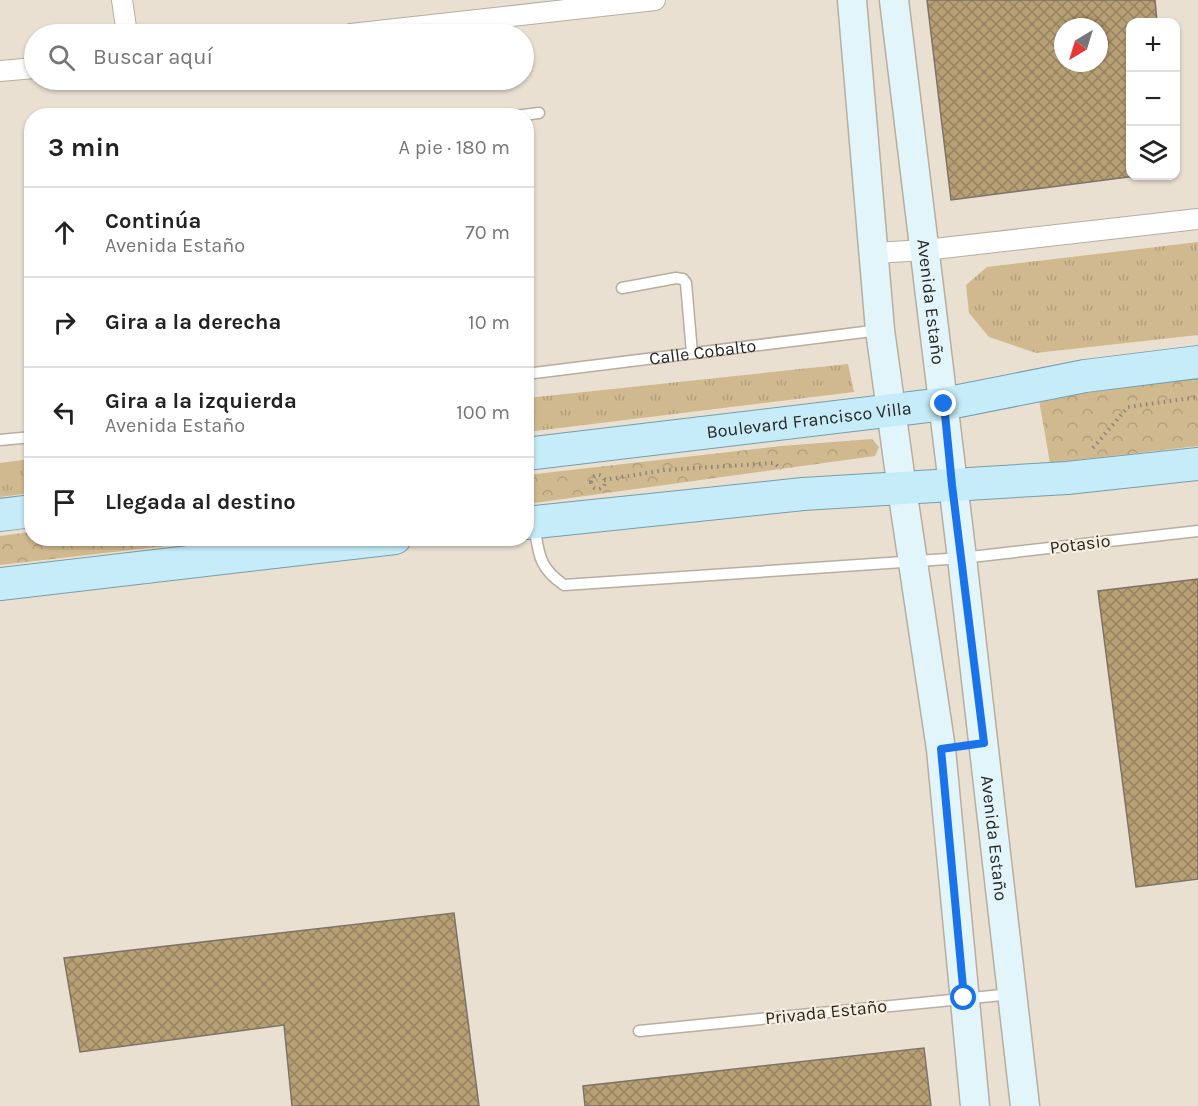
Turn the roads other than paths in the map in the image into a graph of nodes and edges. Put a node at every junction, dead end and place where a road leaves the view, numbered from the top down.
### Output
1 (122, 0) edge
2 (655, 0) edge
3 (852, 0) edge
4 (894, 0) edge
5 (126, 24) edge
6 (440, 24) edge
7 (24, 69) edge
8 (0, 71) edge
9 (540, 113) dead end
10 (534, 114) edge
11 (1198, 219) edge
12 (925, 250) junction
13 (874, 253) junction
14 (622, 288) dead end
15 (880, 330) junction
16 (692, 353) junction
17 (1198, 362) edge
18 (534, 373) edge
19 (944, 404) junction
20 (892, 411) junction
21 (24, 438) edge
22 (0, 441) edge
23 (534, 453) edge
24 (1198, 464) edge
25 (952, 485) junction
26 (902, 489) junction
27 (24, 512) edge
28 (0, 515) edge
29 (534, 522) edge
30 (1198, 531) edge
31 (534, 537) edge
32 (326, 546) edge
33 (962, 558) junction
34 (912, 562) junction
35 (0, 584) edge
36 (984, 743) junction
37 (941, 749) junction
38 (1012, 994) junction
39 (964, 998) junction
40 (639, 1031) dead end
41 (975, 1106) edge
42 (1025, 1106) edge

1 - 5 street
2 - 6 street
3 - 13 main road
4 - 12 main road, Avenida Estaño
7 - 8 street
9 - 10 lane
11 - 12 street
12 - 13 street
12 - 19 main road, Avenida Estaño
13 - 15 main road
14 - 16 lane
15 - 16 lane, Calle Cobalto
15 - 20 main road
16 - 18 lane, Calle Cobalto
17 - 19 main road, Boulevard Francisco Villa
19 - 20 main road, Boulevard Francisco Villa
19 - 25 main road, Avenida Estaño
20 - 23 main road, Boulevard Francisco Villa
20 - 26 main road
21 - 22 lane
24 - 25 main road
25 - 26 main road
25 - 33 main road, Avenida Estaño
26 - 29 main road
26 - 34 main road
27 - 28 main road
30 - 33 lane, Potasio
31 - 34 lane, Potasio
32 - 35 main road
33 - 34 lane, Potasio
33 - 36 main road, Avenida Estaño
34 - 37 main road
36 - 37 main road
36 - 38 main road, Avenida Estaño
37 - 39 main road
38 - 39 lane, Privada Estaño
38 - 42 main road, Avenida Estaño
39 - 40 lane, Privada Estaño
39 - 41 main road

